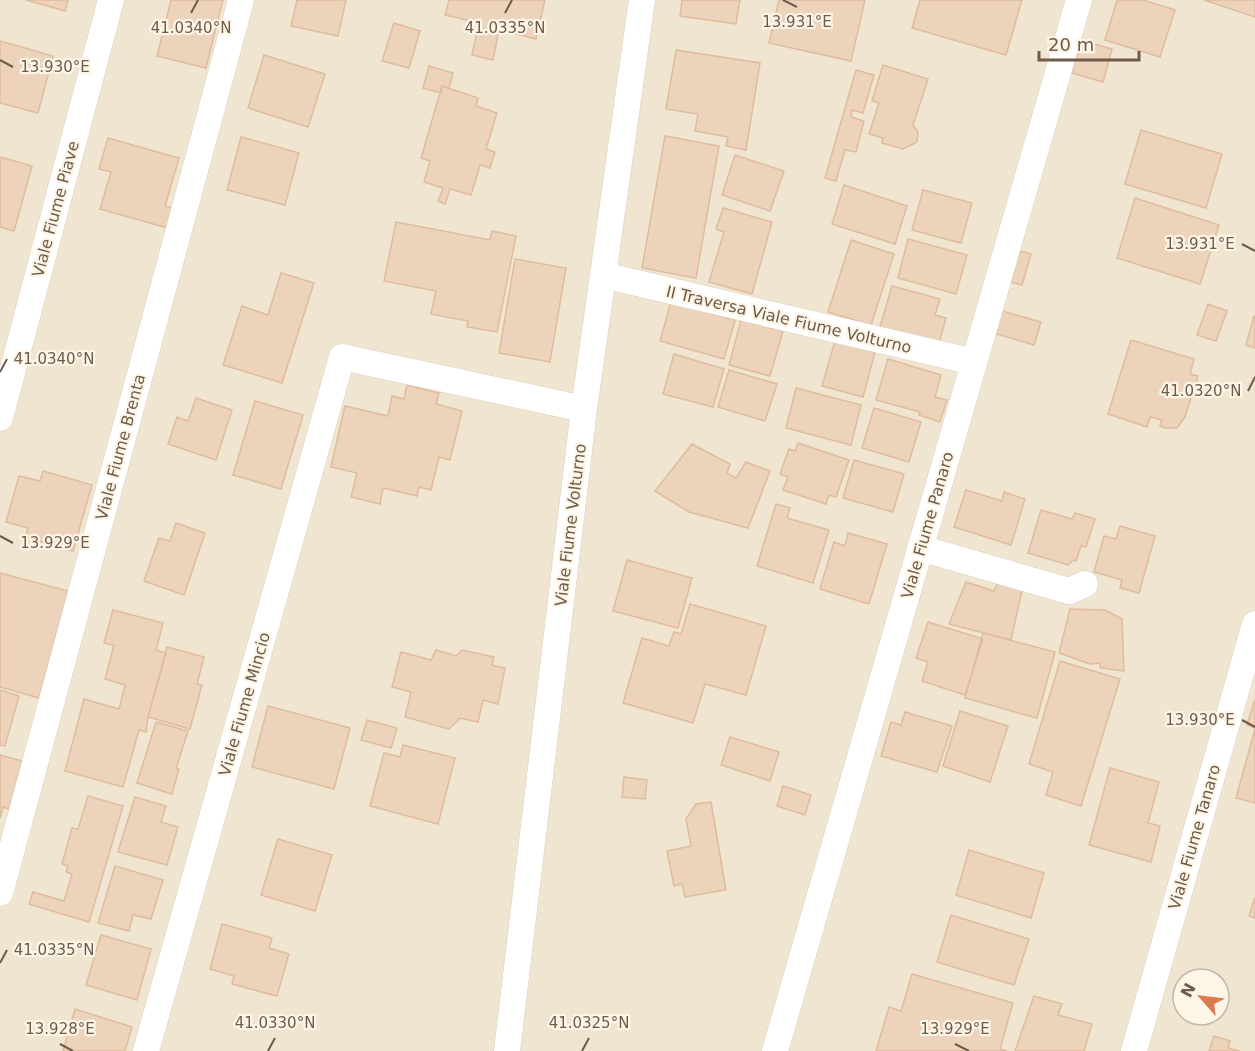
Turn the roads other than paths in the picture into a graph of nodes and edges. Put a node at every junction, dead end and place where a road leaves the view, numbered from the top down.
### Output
1 (111, 0) edge
2 (240, 0) edge
3 (642, 0) edge
4 (1079, 0) edge
5 (603, 276) junction
6 (974, 362) junction
7 (584, 409) junction
8 (0, 418) edge
9 (920, 548) junction
10 (1085, 584) dead end
11 (1255, 624) edge
12 (0, 893) edge
13 (146, 1051) edge
14 (507, 1051) edge
15 (775, 1051) edge
16 (1134, 1051) edge

1 - 8 street, Viale Fiume Piave
2 - 12 street, Viale Fiume Brenta
3 - 5 street, Viale Fiume Volturno
4 - 6 street, Viale Fiume Panaro
5 - 6 street, II Traversa Viale Fiume Volturno
5 - 7 street, Viale Fiume Volturno
6 - 9 street, Viale Fiume Panaro
7 - 13 street, Viale Fiume Mincio
7 - 14 street, Viale Fiume Volturno
9 - 10 street
9 - 15 street, Viale Fiume Panaro
11 - 16 street, Viale Fiume Tanaro

